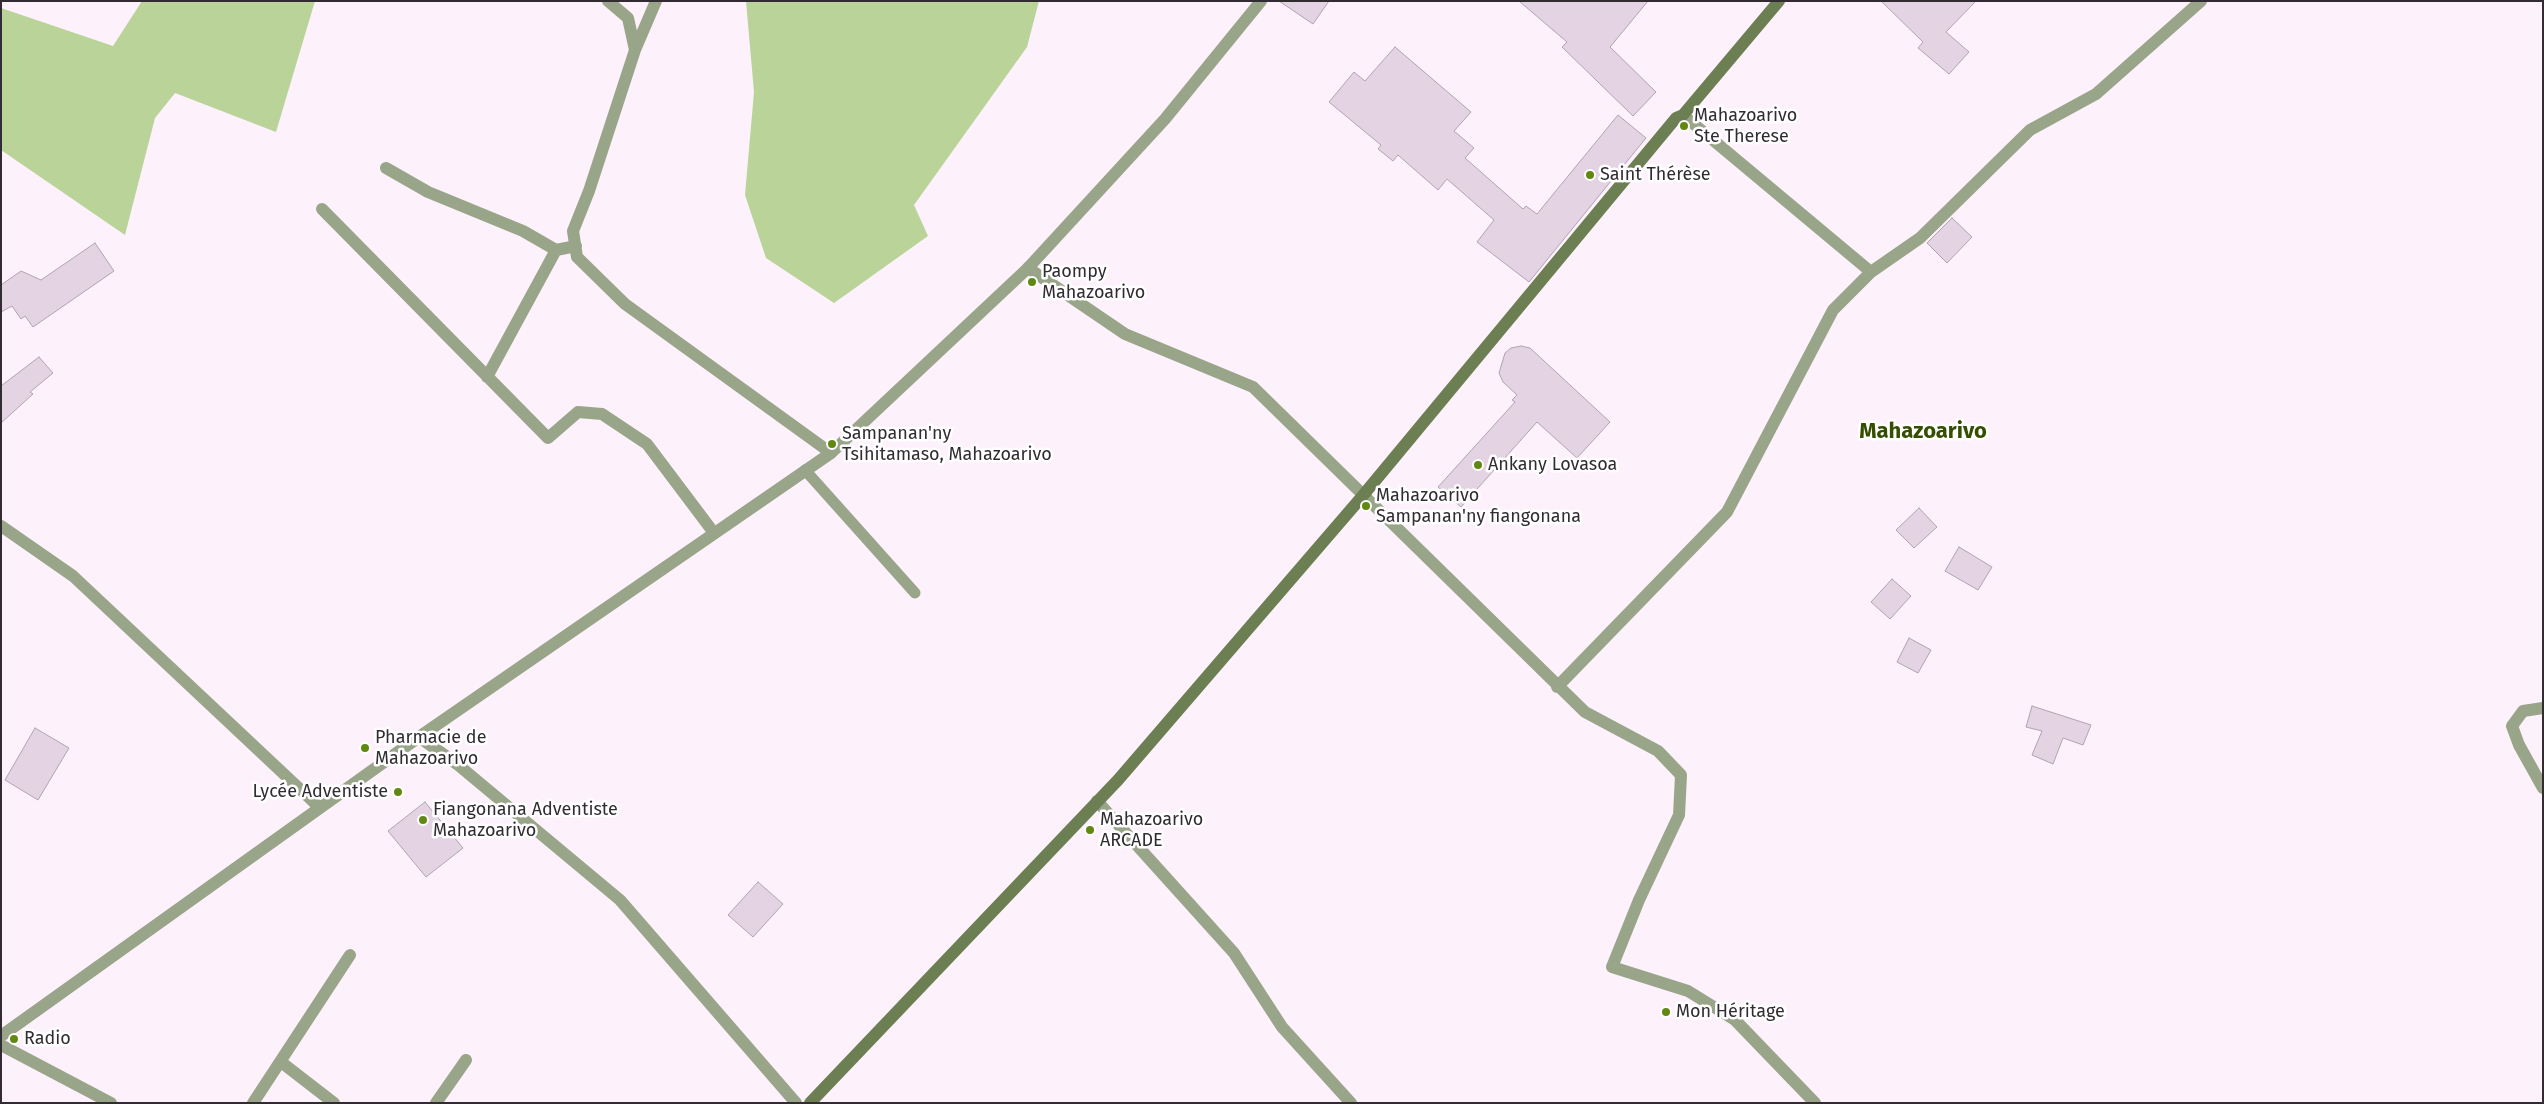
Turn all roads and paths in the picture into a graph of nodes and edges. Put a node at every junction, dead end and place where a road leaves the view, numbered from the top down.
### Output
1 (608, 1) edge
2 (656, 1) edge
3 (1261, 1) edge
4 (1779, 1) edge
5 (2196, 3) edge
6 (635, 50) junction
7 (1683, 115) junction
8 (386, 168) dead end
9 (322, 209) dead end
10 (576, 246) junction
11 (556, 250) junction
12 (1028, 268) junction
13 (1871, 272) junction
14 (487, 377) junction
15 (831, 453) junction
16 (805, 470) junction
17 (1364, 494) junction
18 (1, 526) edge
19 (714, 533) junction
20 (915, 593) dead end
21 (1557, 687) junction
22 (2543, 708) edge
23 (419, 736) junction
24 (2543, 788) edge
25 (1097, 801) junction
26 (319, 807) junction
27 (350, 955) dead end
28 (1, 1036) edge
29 (1, 1045) edge
30 (466, 1060) dead end
31 (281, 1062) junction
32 (111, 1103) edge
33 (253, 1103) edge
34 (334, 1103) edge
35 (436, 1103) edge
36 (796, 1103) edge
37 (810, 1103) edge
38 (1351, 1103) edge
39 (1815, 1103) edge

1 - 6 street
2 - 6 street
3 - 12 street
4 - 7 main road
5 - 13 street
6 - 10 street
7 - 13 street
7 - 17 main road
8 - 11 street
9 - 14 street
10 - 11 street
10 - 15 street
11 - 14 street
12 - 15 street
12 - 17 street
13 - 21 street
14 - 19 street
15 - 16 street
16 - 19 street
16 - 20 lane
17 - 21 street
17 - 25 main road
18 - 26 street
19 - 23 street
21 - 39 street
22 - 24 street
23 - 26 street
23 - 36 street
25 - 37 main road
25 - 38 street
26 - 28 street
27 - 31 street
29 - 32 street
30 - 35 street
31 - 33 street
31 - 34 street

